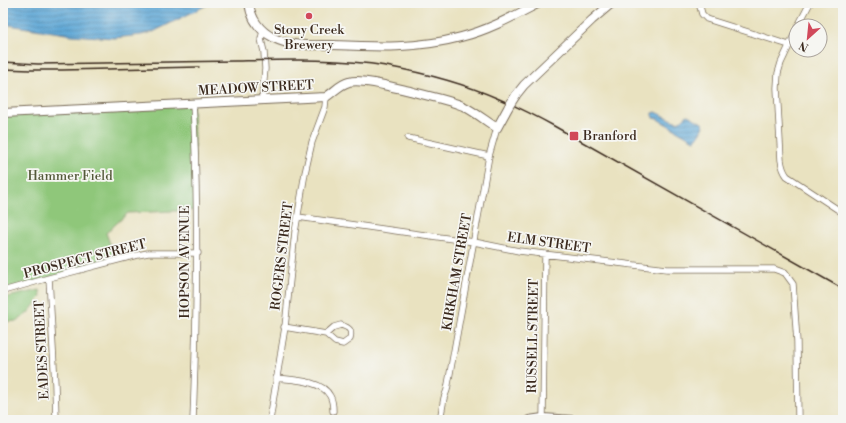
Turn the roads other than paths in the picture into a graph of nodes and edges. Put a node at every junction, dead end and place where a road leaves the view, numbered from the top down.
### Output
1 (249, 3) edge
2 (539, 3) edge
3 (598, 3) edge
4 (612, 3) edge
5 (699, 3) edge
6 (810, 3) edge
7 (604, 9) junction
8 (802, 18) edge
9 (262, 31) junction
10 (788, 45) edge
11 (788, 47) edge
12 (326, 97) junction
13 (262, 100) junction
14 (193, 103) junction
15 (3, 113) edge
16 (497, 128) junction
17 (408, 138) dead end
18 (489, 156) junction
19 (843, 213) edge
20 (298, 217) junction
21 (474, 242) junction
22 (198, 253) junction
23 (545, 254) junction
24 (49, 278) junction
25 (3, 291) edge
26 (284, 328) junction
27 (326, 334) dead end
28 (276, 378) junction
29 (333, 412) dead end
30 (543, 418) junction
31 (56, 420) edge
32 (193, 420) edge
33 (270, 420) edge
34 (440, 420) edge
35 (529, 420) edge
36 (572, 420) edge
37 (798, 420) edge

1 - 9 street
2 - 9 street
3 - 7 street
4 - 7 street
5 - 10 street
6 - 8 street
7 - 16 street, bridge
9 - 13 street
11 - 19 street
12 - 13 street, MEADOW STREET
12 - 16 street, MEADOW STREET
12 - 20 street, ROGERS STREET
13 - 14 street, MEADOW STREET
14 - 15 street, MEADOW STREET
14 - 22 street, HOPSON AVENUE
16 - 18 street, KIRKHAM STREET
17 - 18 street
18 - 21 street, KIRKHAM STREET
20 - 21 street, ELM STREET
20 - 26 street, ROGERS STREET
21 - 23 street, ELM STREET
21 - 34 street, KIRKHAM STREET
22 - 24 street, PROSPECT STREET
22 - 32 street, HOPSON AVENUE
23 - 30 street, RUSSELL STREET
23 - 37 street, ELM STREET
24 - 25 street, PROSPECT STREET
24 - 31 street, EADES STREET
26 - 27 street
26 - 28 street, ROGERS STREET
28 - 29 street
28 - 33 street, ROGERS STREET
30 - 35 street
30 - 36 street

